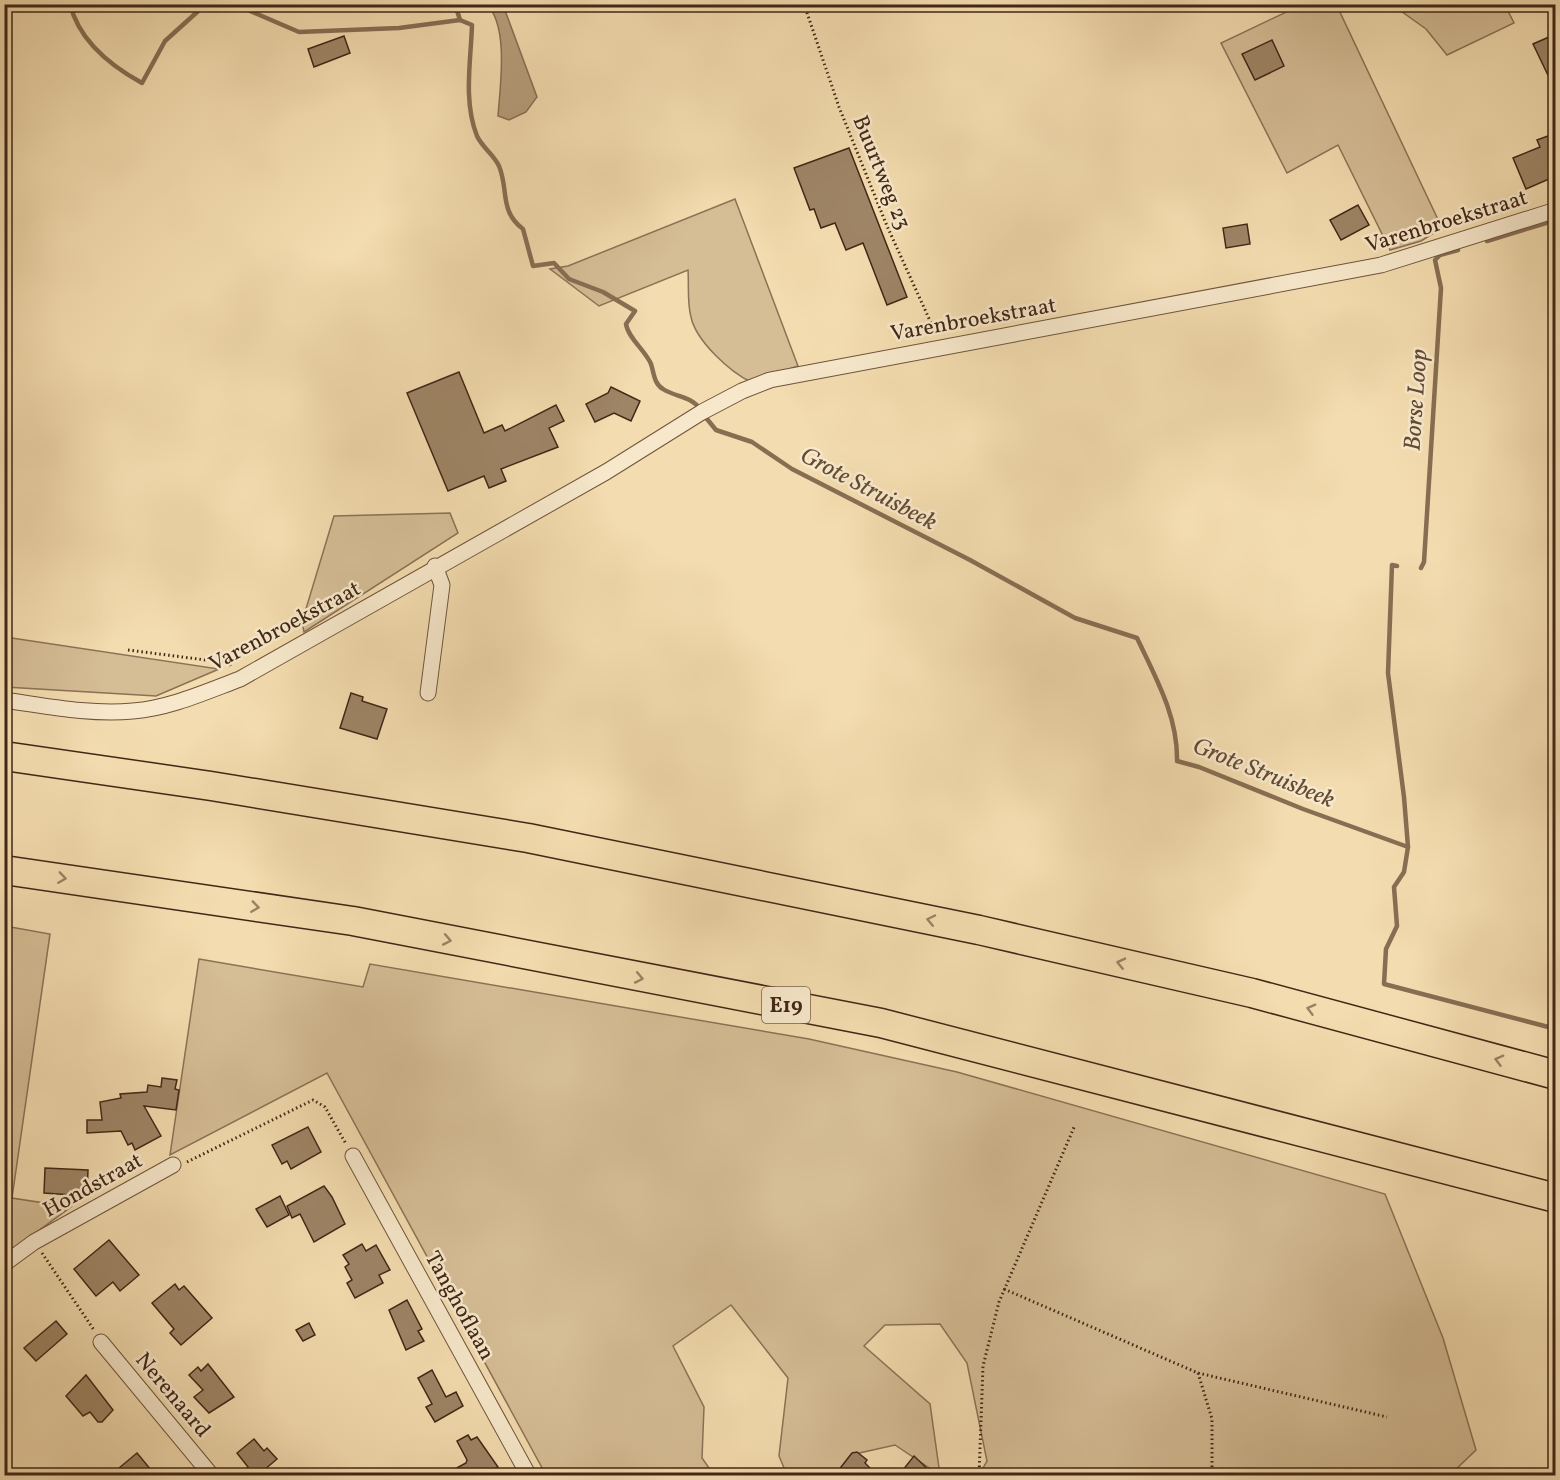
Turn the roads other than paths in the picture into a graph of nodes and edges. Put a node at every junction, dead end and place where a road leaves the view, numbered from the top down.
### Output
1 (1556, 210) edge
2 (435, 566) junction
3 (429, 693) dead end
4 (4, 700) edge
5 (4, 756) edge
6 (4, 870) edge
7 (1556, 1075) edge
8 (353, 1156) road end
9 (173, 1165) road end
10 (1556, 1198) edge
11 (4, 1264) edge
12 (101, 1342) road end
13 (212, 1476) edge
14 (529, 1476) edge

1 - 2 street, Varenbroekstraat
2 - 3 street
2 - 4 street, Varenbroekstraat
7 -> 5 highway
6 -> 10 highway, E19
8 - 14 street, Tanghoflaan
9 - 11 street, Hondstraat
12 - 13 street, Nerenaard

